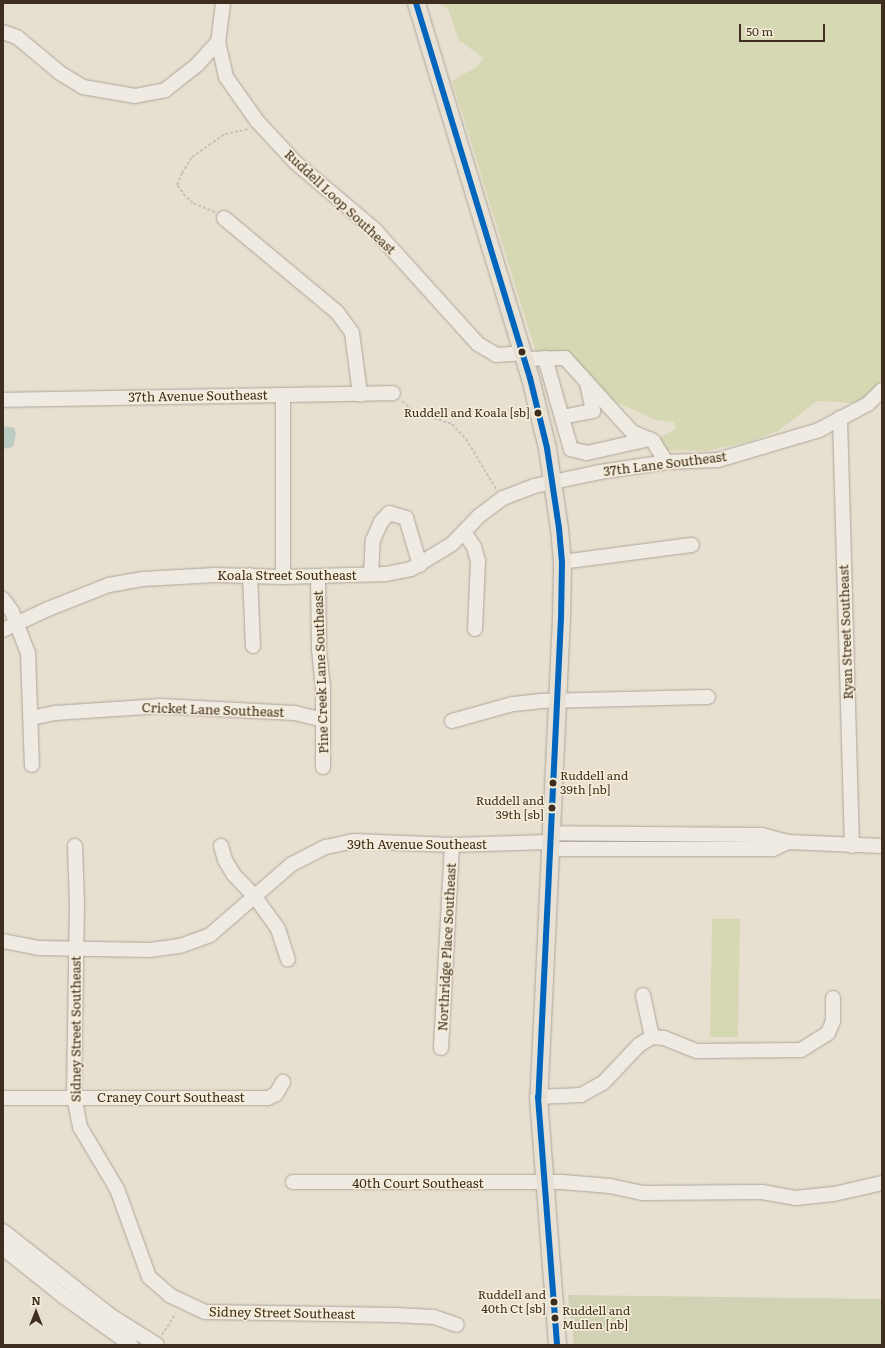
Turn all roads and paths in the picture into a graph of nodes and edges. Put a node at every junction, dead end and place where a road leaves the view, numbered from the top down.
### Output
1 (223, 3) edge
2 (416, 3) edge
3 (3, 32) edge
4 (218, 42) junction
5 (263, 128) junction
6 (224, 218) joint
7 (523, 356) junction
8 (545, 358) junction
9 (587, 381) junction
10 (882, 390) edge
11 (393, 393) joint
12 (360, 394) junction
13 (283, 395) junction
14 (3, 400) edge
15 (562, 417) junction
16 (840, 418) junction
17 (649, 439) junction
18 (666, 462) junction
19 (553, 481) junction
20 (503, 498) junction
21 (464, 532) junction
22 (692, 545) dead end
23 (562, 562) junction
24 (420, 565) junction
25 (371, 574) junction
26 (250, 575) junction
27 (282, 576) junction
28 (318, 576) junction
29 (3, 599) edge
30 (17, 624) junction
31 (475, 629) dead end
32 (3, 630) edge
33 (253, 646) dead end
34 (708, 697) dead end
35 (557, 701) junction
36 (31, 718) junction
37 (323, 720) junction
38 (452, 721) dead end
39 (32, 765) dead end
40 (323, 767) dead end
41 (549, 842) junction
42 (452, 845) junction
43 (75, 846) dead end
44 (221, 846) dead end
45 (852, 846) junction
46 (882, 846) edge
47 (255, 897) junction
48 (3, 941) edge
49 (76, 949) junction
50 (288, 959) dead end
51 (644, 995) dead end
52 (833, 998) dead end
53 (652, 1037) junction
54 (441, 1048) dead end
55 (283, 1082) dead end
56 (74, 1096) junction
57 (538, 1097) junction
58 (3, 1098) edge
59 (293, 1182) dead end
60 (543, 1183) junction
61 (882, 1183) edge
62 (3, 1231) edge
63 (3, 1248) edge
64 (176, 1313) dead end
65 (457, 1325) dead end
66 (159, 1340) edge
67 (131, 1345) edge
68 (557, 1345) edge

1 - 4 street, Ruddell Loop Southeast
2 - 7 main road
3 - 4 street
4 - 5 street, Ruddell Loop Southeast
5 - 6 path
5 - 7 street, Ruddell Loop Southeast
6 - 12 street
7 - 8 street, Ruddell Loop Southeast
7 - 19 main road
8 - 9 street, Ruddell Loop Southeast
8 - 15 street
9 - 15 street
9 - 17 street, Ruddell Loop Southeast
10 - 16 street, 37th Lane Southeast
11 - 12 street, 37th Avenue Southeast
11 - 20 path
12 - 13 street, 37th Avenue Southeast
13 - 14 street, 37th Avenue Southeast
13 - 27 street
15 - 17 street
16 - 18 street, 37th Lane Southeast
16 - 45 street, Ryan Street Southeast
17 - 18 street
18 - 19 street, 37th Lane Southeast
19 - 20 street, Koala Street Southeast
19 - 23 main road
20 - 21 street, Koala Street Southeast
21 - 24 street, Koala Street Southeast
21 - 31 street
22 - 23 street
23 - 35 main road
24 - 25 street, Koala Street Southeast
24 - 25 street
25 - 28 street, Koala Street Southeast
26 - 27 street, Koala Street Southeast
26 - 30 street, Koala Street Southeast
26 - 33 street
27 - 28 street, Koala Street Southeast
28 - 37 street, Pine Creek Lane Southeast
29 - 30 street
30 - 32 street, Koala Street Southeast
30 - 36 street
34 - 35 street
35 - 38 street
35 - 41 main road
36 - 37 street, Cricket Lane Southeast
36 - 39 street
37 - 40 street, Pine Creek Lane Southeast
41 - 42 street, 39th Avenue Southeast
41 - 45 street, 39th Avenue Southeast
41 - 57 main road
42 - 47 street, 39th Avenue Southeast
42 - 54 street, Northridge Place Southeast
43 - 49 street, Sidney Street Southeast
44 - 47 street
45 - 46 street, 39th Avenue Southeast
47 - 49 street
47 - 50 street
48 - 49 street
49 - 56 street, Sidney Street Southeast
51 - 53 street
52 - 53 street
53 - 57 street
55 - 56 street, Craney Court Southeast
56 - 58 street, Craney Court Southeast
56 - 65 street, Sidney Street Southeast
57 - 60 main road
59 - 60 street, 40th Court Southeast
60 - 61 street, 40th Court Southeast
60 - 68 main road
62 - 66 street
63 - 67 street
64 - 66 path

